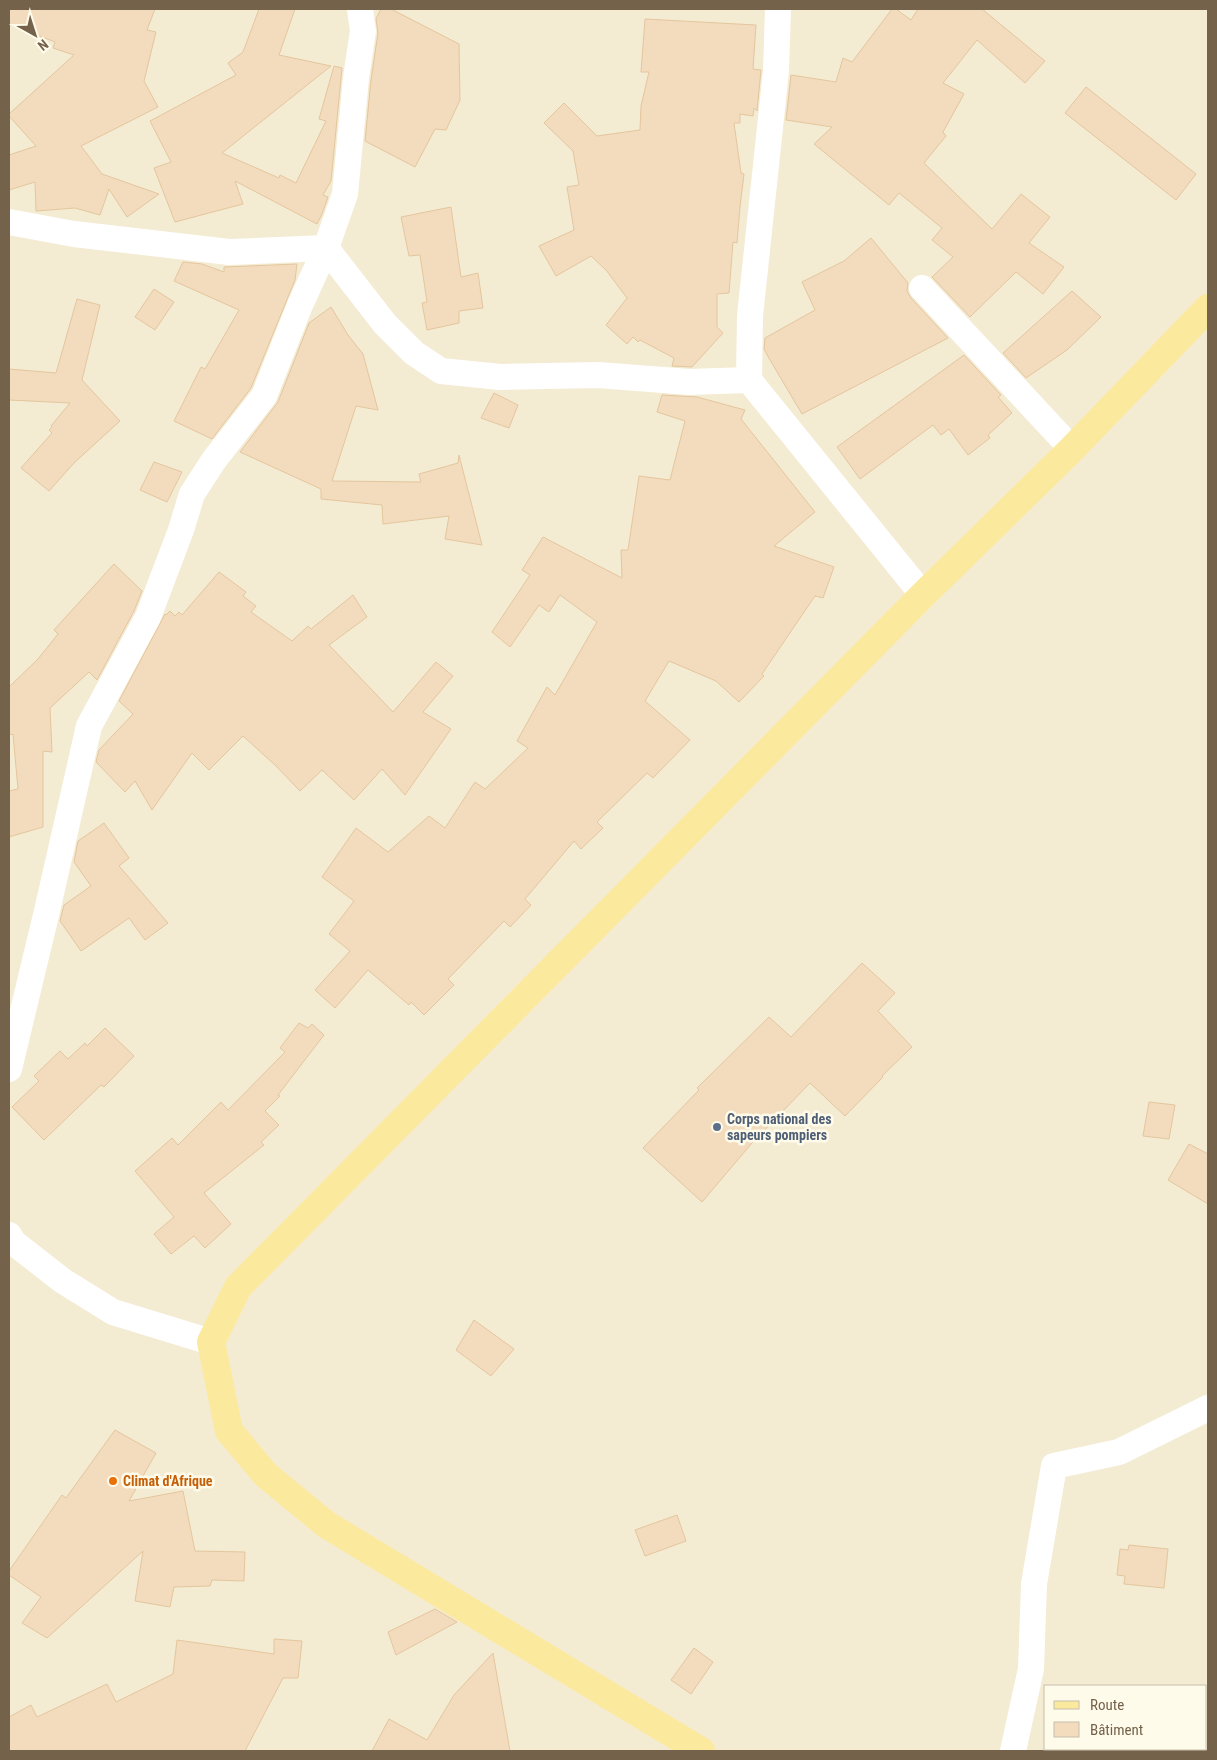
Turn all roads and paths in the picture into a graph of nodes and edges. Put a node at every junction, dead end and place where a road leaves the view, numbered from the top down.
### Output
1 (360, 9) edge
2 (778, 9) edge
3 (9, 222) edge
4 (326, 248) junction
5 (922, 288) dead end
6 (1208, 308) edge
7 (749, 380) junction
8 (1072, 450) junction
9 (923, 595) junction
10 (9, 1069) edge
11 (9, 1235) edge
12 (211, 1342) junction
13 (1208, 1408) edge
14 (701, 1751) edge
15 (1013, 1751) edge

1 - 4 street
2 - 7 street
3 - 4 street
4 - 7 street
4 - 10 street
5 - 8 street
6 - 8 main road
7 - 9 street
8 - 9 main road
9 - 12 main road
11 - 12 street
12 - 14 main road
13 - 15 street

